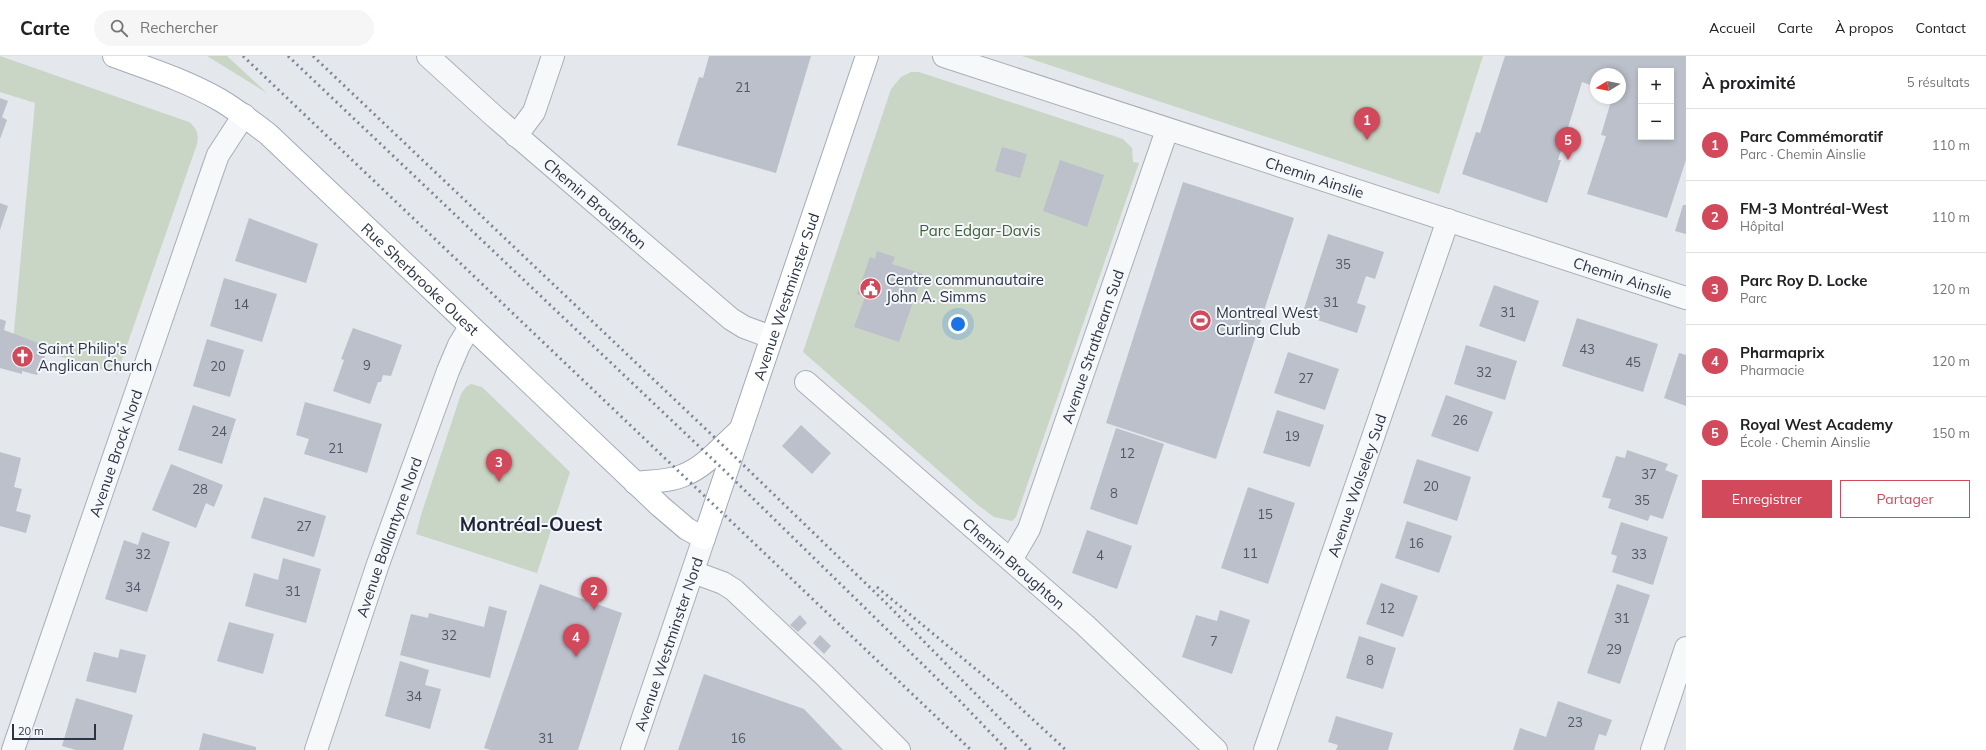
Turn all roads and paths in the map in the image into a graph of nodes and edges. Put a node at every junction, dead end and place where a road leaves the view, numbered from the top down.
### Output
1 (114, 56) edge
2 (428, 56) edge
3 (553, 56) edge
4 (867, 56) edge
5 (944, 56) edge
6 (244, 115) junction
7 (1167, 130) junction
8 (516, 136) junction
9 (1448, 220) junction
10 (1686, 298) edge
11 (470, 327) junction
12 (771, 337) junction
13 (806, 382) dead end
14 (740, 430) junction
15 (635, 483) junction
16 (704, 538) junction
17 (1011, 560) junction
18 (693, 572) junction
19 (1686, 648) edge
20 (13, 750) edge
21 (316, 750) edge
22 (632, 750) edge
23 (899, 750) edge
24 (1216, 750) edge
25 (1265, 750) edge
26 (1652, 750) edge

1 - 6 main road, Rue Sherbrooke Ouest
2 - 8 street, Chemin Broughton
3 - 8 street
4 - 12 main road, Avenue Westminster Sud
5 - 7 street, Chemin Ainslie
6 - 11 main road, Rue Sherbrooke Ouest
6 - 20 street, Avenue Brock Nord
7 - 9 street, Chemin Ainslie
7 - 17 street, Avenue Strathearn Sud
8 - 12 street, Chemin Broughton
9 - 10 street, Chemin Ainslie
9 - 25 street, Avenue Wolseley Sud
11 - 15 main road, Rue Sherbrooke Ouest
11 - 21 street, Avenue Ballantyne Nord
12 - 14 main road, Avenue Westminster Sud
13 - 17 street, Chemin Broughton
14 - 15 main road
14 - 16 main road, Avenue Westminster Sud
15 - 16 main road, Rue Sherbrooke Ouest
16 - 18 street, Avenue Westminster Nord
17 - 24 street, Chemin Broughton
18 - 22 street, Avenue Westminster Nord
18 - 23 street
19 - 26 street

